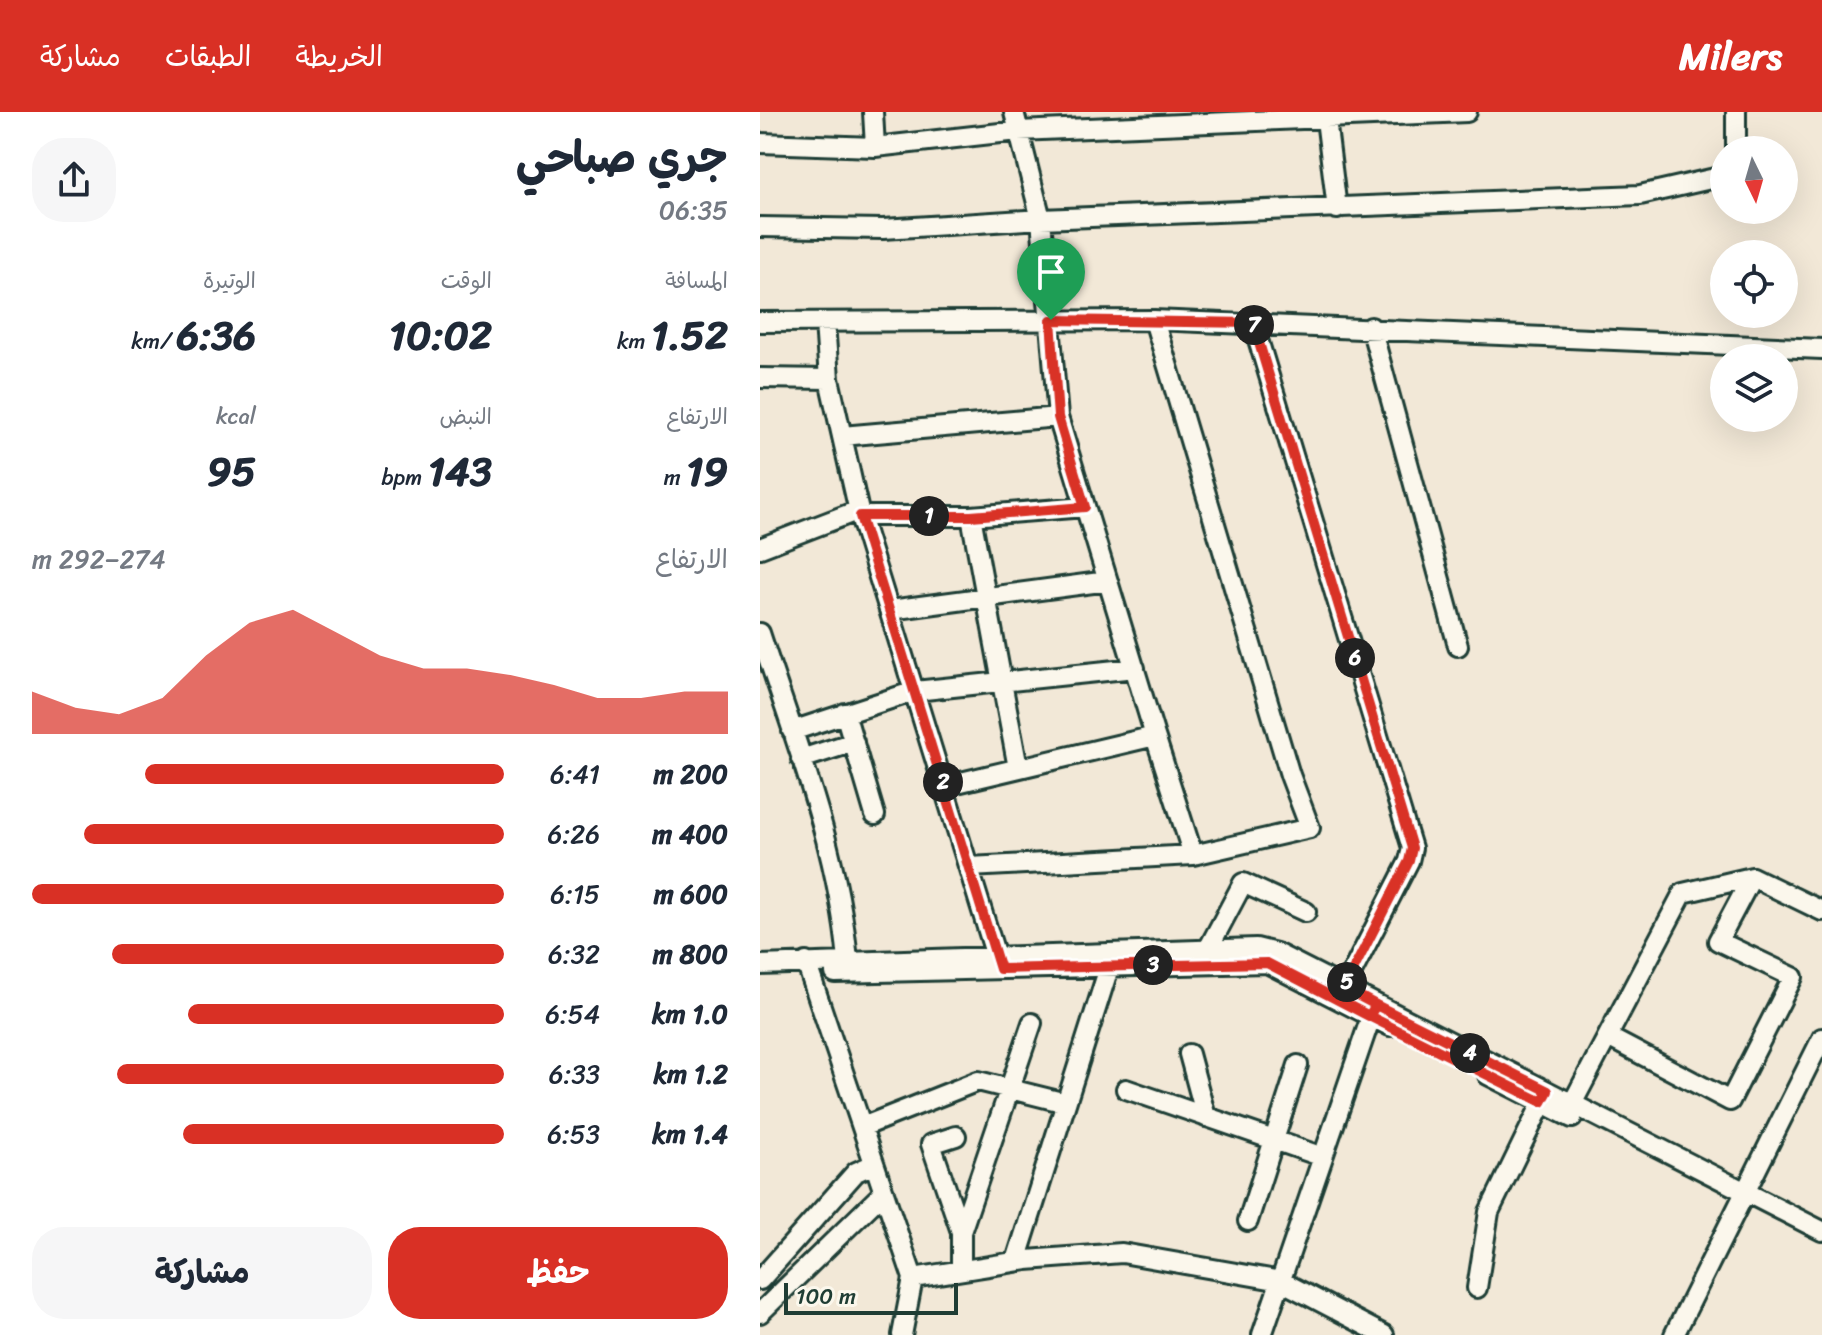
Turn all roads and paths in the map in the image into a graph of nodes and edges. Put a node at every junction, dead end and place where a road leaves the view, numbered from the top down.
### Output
1 (873, 112) edge
2 (1467, 112) edge
3 (1736, 112) edge
4 (1326, 119) junction
5 (1016, 121) edge
6 (1736, 136) edge
7 (760, 143) edge
8 (875, 147) junction
9 (1710, 179) edge
10 (1337, 209) junction
11 (1041, 219) junction
12 (760, 227) edge
13 (1051, 320) junction
14 (1154, 320) junction
15 (760, 322) edge
16 (825, 322) junction
17 (1253, 323) junction
18 (1371, 327) junction
19 (1822, 349) edge
20 (760, 378) edge
21 (829, 379) junction
22 (1058, 417) junction
23 (842, 436) junction
24 (1085, 507) junction
25 (860, 513) junction
26 (971, 516) junction
27 (760, 548) edge
28 (1108, 581) junction
29 (986, 595) junction
30 (890, 610) junction
31 (760, 633) edge
32 (1458, 646) dead end
33 (1135, 668) junction
34 (1002, 679) junction
35 (915, 691) junction
36 (845, 713) junction
37 (792, 731) junction
38 (1155, 736) junction
39 (854, 742) junction
40 (801, 759) junction
41 (1018, 768) junction
42 (944, 786) junction
43 (875, 815) dead end
44 (1193, 855) junction
45 (969, 867) junction
46 (1752, 877) junction
47 (1822, 911) edge
48 (1306, 912) dead end
49 (1208, 949) junction
50 (1112, 959) junction
51 (848, 961) junction
52 (998, 962) junction
53 (760, 965) edge
54 (808, 968) junction
55 (760, 975) edge
56 (1344, 988) junction
57 (1372, 1010) junction
58 (1032, 1023) dead end
59 (1608, 1037) junction
60 (1822, 1038) edge
61 (1189, 1054) dead end
62 (1298, 1065) dead end
63 (1012, 1089) junction
64 (1126, 1089) dead end
65 (1545, 1096) junction
66 (1066, 1103) junction
67 (1572, 1104) junction
68 (1206, 1117) junction
69 (862, 1127) junction
70 (956, 1136) dead end
71 (1275, 1140) junction
72 (1323, 1157) junction
73 (874, 1164) junction
74 (884, 1192) junction
75 (1743, 1197) junction
76 (1248, 1221) dead end
77 (1822, 1231) edge
78 (961, 1232) junction
79 (1016, 1261) junction
80 (961, 1270) junction
81 (913, 1278) junction
82 (760, 1280) edge
83 (1281, 1281) junction
84 (1477, 1288) dead end
85 (760, 1313) edge
86 (902, 1335) edge
87 (1262, 1335) edge
88 (1384, 1335) edge
89 (1674, 1335) edge

1 - 8 street
2 - 4 street
3 - 6 street
4 - 5 street
4 - 10 street
5 - 8 street
5 - 11 street
7 - 8 street
9 - 10 street
10 - 11 street
11 - 12 street
11 - 13 street
13 - 14 street
13 - 16 street
13 - 22 street
14 - 17 street
14 - 44 street
15 - 16 street
16 - 21 street
17 - 18 street
17 - 56 street
18 - 19 street
18 - 32 street
20 - 21 street
21 - 23 street
22 - 23 street
22 - 24 street
23 - 25 street
24 - 26 street
24 - 28 street
25 - 26 street
25 - 27 street
25 - 30 street
26 - 29 street
28 - 29 street
28 - 33 street
29 - 30 street
29 - 34 street
30 - 35 street
31 - 37 street
33 - 34 street
33 - 38 street
34 - 35 street
34 - 41 street
35 - 36 street
35 - 42 street
36 - 37 street
36 - 39 street
37 - 40 street
38 - 41 street
38 - 44 street
39 - 40 street
39 - 43 street
40 - 51 street
41 - 42 street
42 - 45 street
44 - 45 street
45 - 52 street
46 - 47 street
46 - 59 street
46 - 59 street
48 - 49 street
49 - 50 street
49 - 56 street
50 - 52 street
50 - 57 street
50 - 66 street
51 - 52 street
51 - 54 street
52 - 54 street
53 - 54 street
54 - 55 street
54 - 69 street
56 - 57 street
57 - 65 street
57 - 72 street
58 - 63 street
59 - 67 street
60 - 75 street
61 - 68 street
62 - 71 street
63 - 66 street
63 - 69 street
63 - 78 street
64 - 68 street
65 - 67 street
65 - 75 street
65 - 84 street
66 - 79 street
67 - 75 street
68 - 71 street
69 - 73 street
70 - 78 street
71 - 72 street
71 - 76 street
72 - 83 street
73 - 74 street
73 - 82 street
74 - 81 street
74 - 85 street
75 - 77 street
75 - 89 street
78 - 80 street
79 - 80 street
79 - 83 street
80 - 81 street
81 - 86 street
83 - 87 street
83 - 88 street

